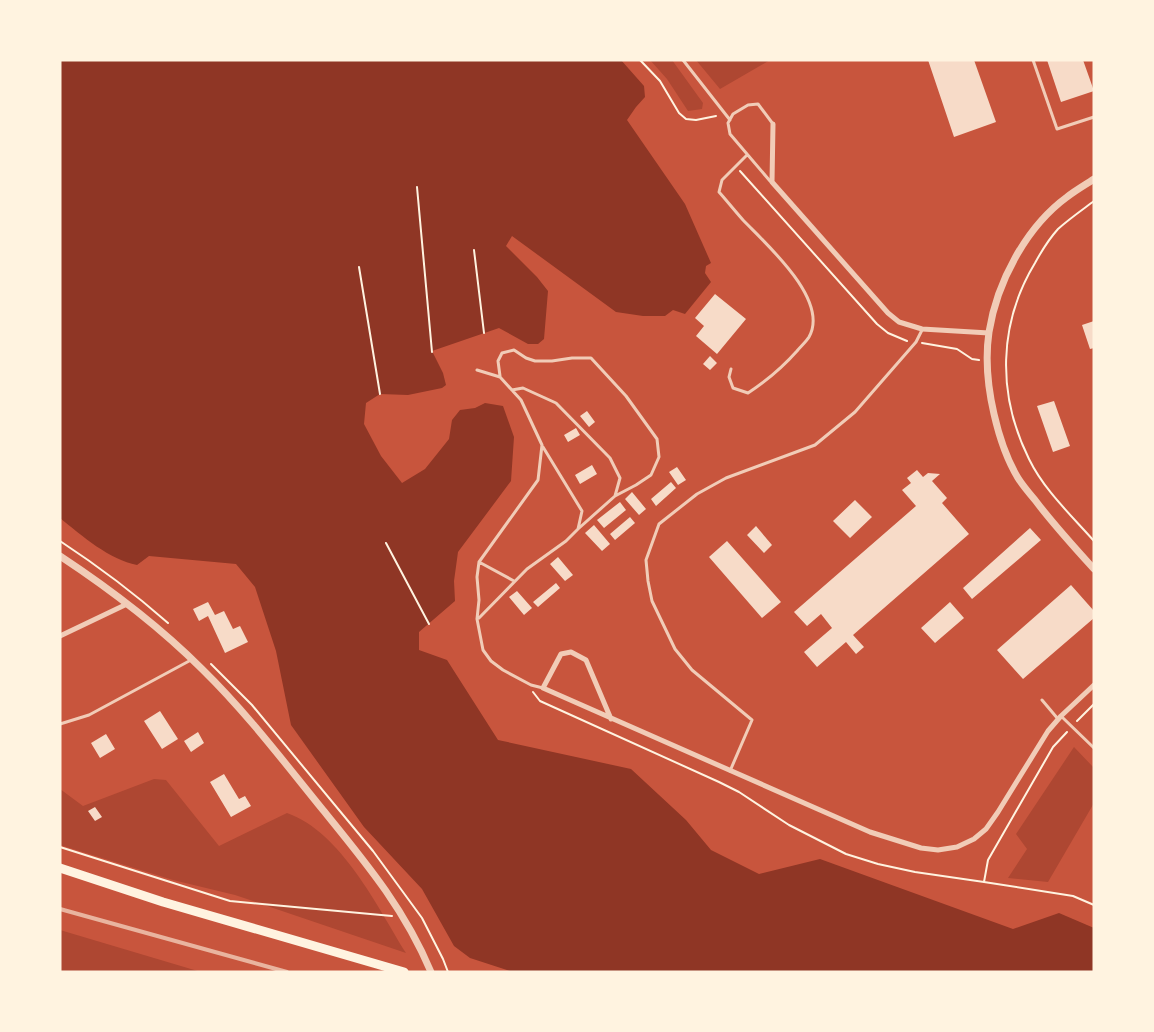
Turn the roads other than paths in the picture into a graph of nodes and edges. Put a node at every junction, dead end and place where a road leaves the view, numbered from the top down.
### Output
1 (683, 60) edge
2 (1033, 60) edge
3 (1094, 117) edge
4 (730, 120) junction
5 (773, 123) joint
6 (747, 155) junction
7 (1094, 179) edge
8 (772, 182) junction
9 (922, 329) junction
10 (989, 333) junction
11 (731, 369) dead end
12 (477, 370) dead end
13 (500, 377) junction
14 (512, 390) junction
15 (542, 446) junction
16 (615, 496) junction
17 (579, 529) junction
18 (60, 556) edge
19 (479, 562) junction
20 (1094, 570) edge
21 (514, 581) junction
22 (127, 603) junction
23 (477, 619) junction
24 (60, 636) edge
25 (192, 660) junction
26 (1094, 686) edge
27 (543, 688) junction
28 (1042, 700) dead end
29 (1060, 717) junction
30 (611, 719) junction
31 (60, 724) edge
32 (1094, 748) edge
33 (730, 771) junction
34 (60, 868) edge
35 (403, 972) edge
36 (431, 972) edge

1 - 4 lane
2 - 3 lane
4 - 5 lane
4 - 6 lane
5 - 8 street
6 - 8 lane
6 - 11 lane
7 - 10 street
8 - 9 street
9 - 10 street
9 - 33 lane
10 - 20 street
12 - 13 lane
13 - 14 lane
13 - 16 lane
14 - 15 lane
14 - 16 lane
15 - 17 lane
15 - 19 lane
16 - 17 lane
17 - 21 lane
18 - 22 street
19 - 21 lane
19 - 23 lane
21 - 23 lane
22 - 24 street
22 - 25 street
23 - 27 lane
25 - 31 lane
25 - 36 street
26 - 29 street
27 - 30 street
27 - 30 street
28 - 29 lane
29 - 32 lane
29 - 33 street
30 - 33 street
34 - 35 highway

